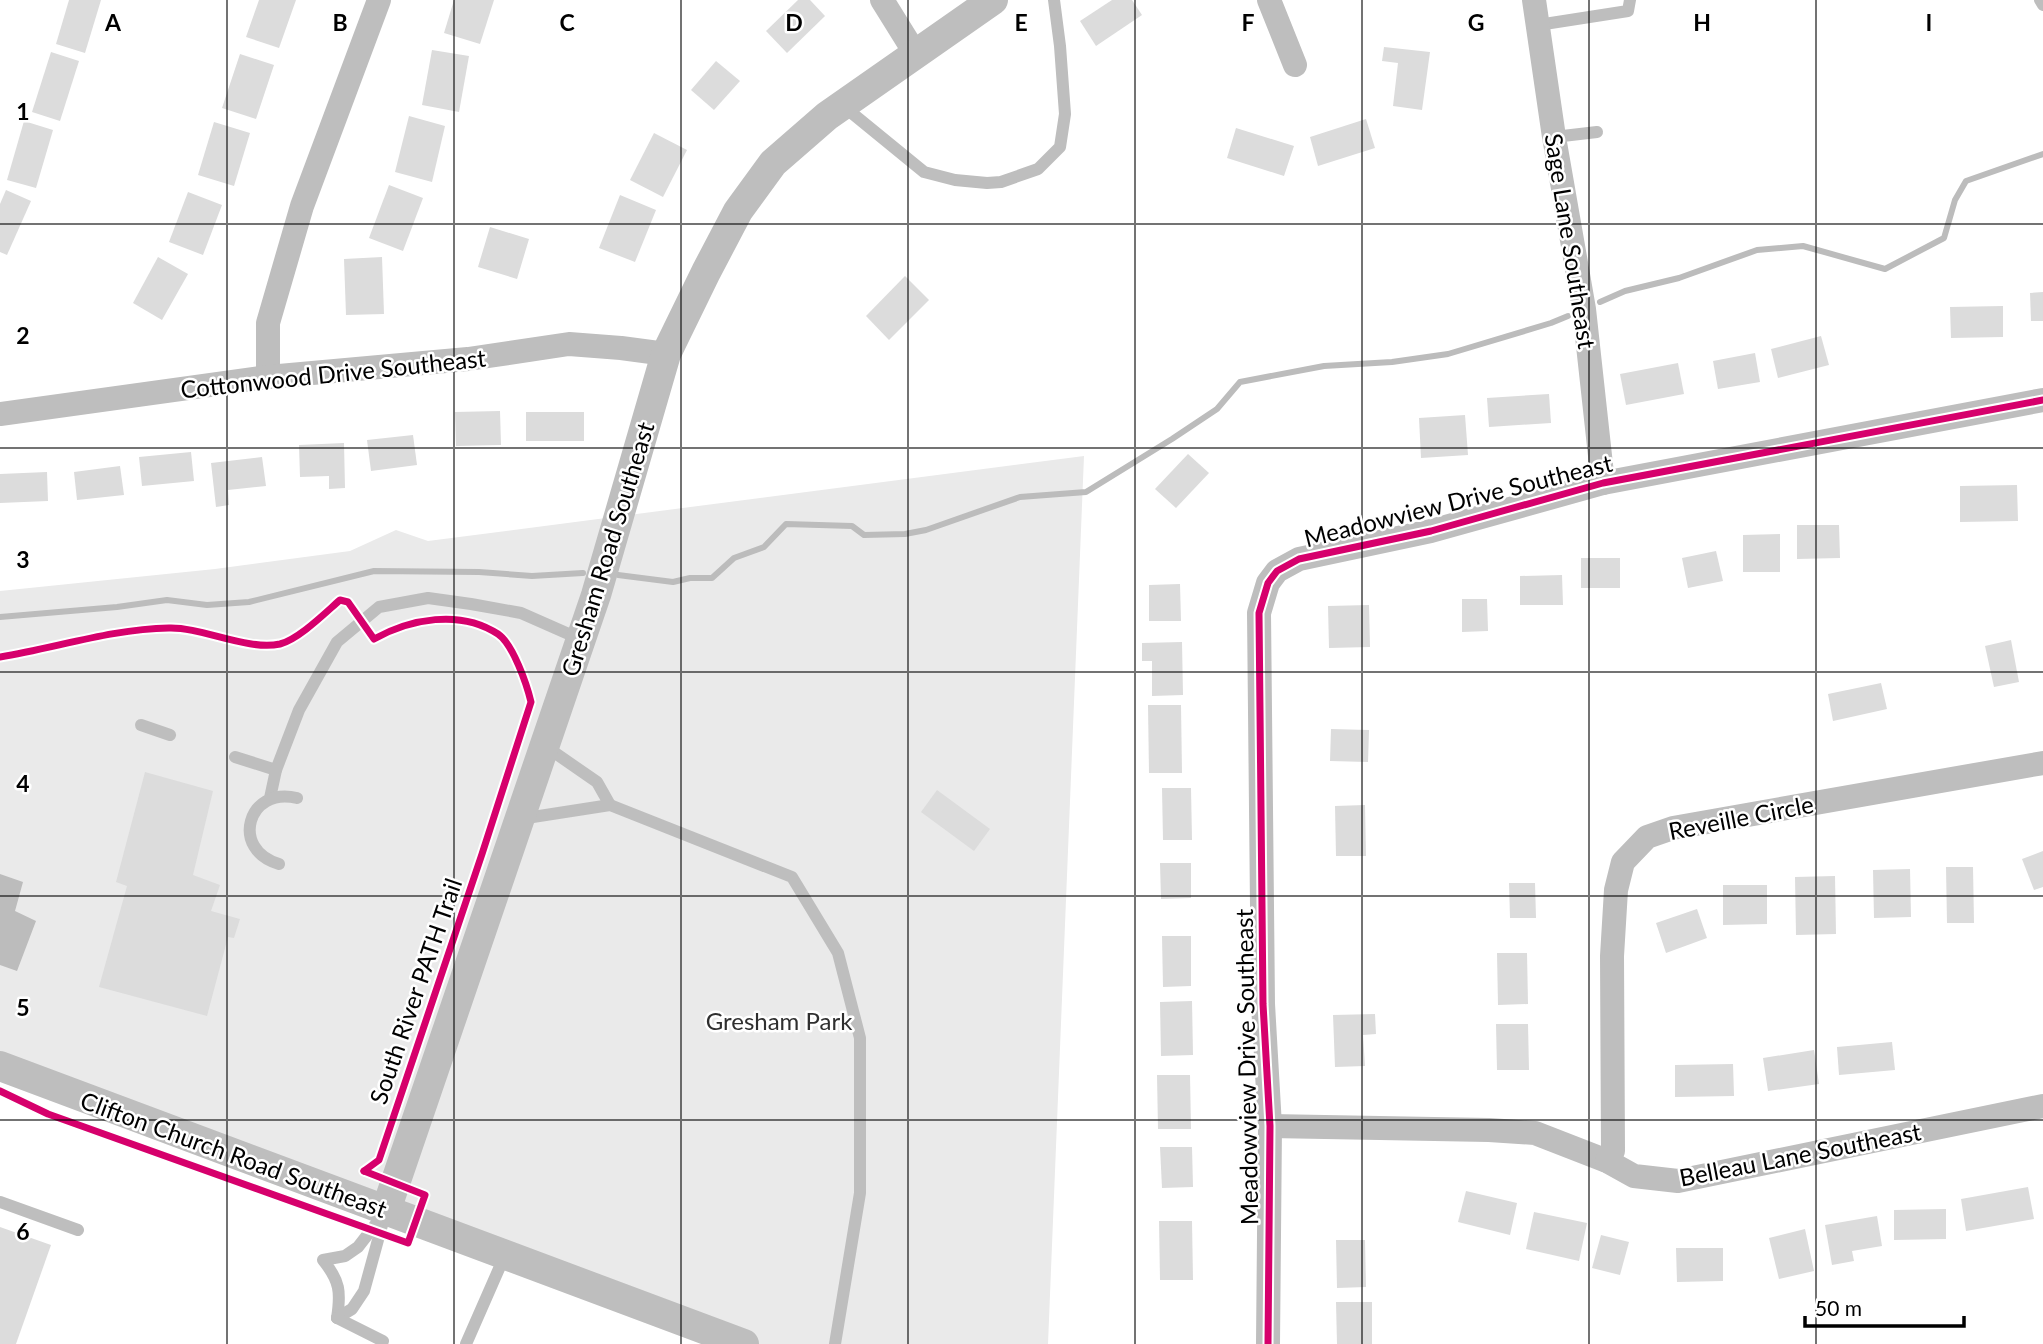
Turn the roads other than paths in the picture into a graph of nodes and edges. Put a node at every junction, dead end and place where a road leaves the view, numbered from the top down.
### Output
1 (379, 0) edge
2 (882, 0) edge
3 (993, 0) edge
4 (1054, 0) edge
5 (1269, 0) edge
6 (1534, 0) edge
7 (1630, 0) edge
8 (2040, 0) edge
9 (2043, 5) edge
10 (1538, 25) junction
11 (915, 53) junction
12 (1295, 65) dead end
13 (842, 105) junction
14 (1597, 132) dead end
15 (1554, 137) junction
16 (666, 355) junction
17 (268, 377) junction
18 (2043, 400) edge
19 (0, 414) edge
20 (1603, 483) junction
21 (581, 639) junction
22 (141, 725) dead end
23 (170, 735) dead end
24 (544, 746) junction
25 (235, 757) dead end
26 (2043, 763) edge
27 (276, 771) junction
28 (270, 798) junction
29 (297, 798) dead end
30 (610, 805) junction
31 (520, 819) junction
32 (279, 864) dead end
33 (0, 1066) edge
34 (2043, 1106) edge
35 (1270, 1126) junction
36 (1607, 1161) junction
37 (0, 1202) edge
38 (386, 1210) junction
39 (78, 1230) dead end
40 (506, 1254) junction
41 (337, 1318) junction
42 (383, 1341) dead end
43 (466, 1344) edge
44 (744, 1344) edge
45 (835, 1344) edge
46 (1268, 1344) edge

1 - 17 street
2 - 11 street
3 - 11 street, Gresham Road Southeast
4 - 13 lane
5 - 12 street
6 - 10 street, Sage Lane Southeast
7 - 10 lane
8 - 9 lane
10 - 15 street, Sage Lane Southeast
11 - 13 street, Gresham Road Southeast
13 - 16 street, Gresham Road Southeast
14 - 15 lane
15 - 20 street, Sage Lane Southeast
16 - 17 street, Cottonwood Drive Southeast
16 - 21 street, Gresham Road Southeast
17 - 19 street, Cottonwood Drive Southeast
18 - 20 street, Meadowview Drive Southeast
20 - 35 street, Meadowview Drive Southeast
21 - 24 street, Gresham Road Southeast
21 - 27 lane
22 - 23 lane
24 - 30 lane
24 - 31 street, Gresham Road Southeast
25 - 27 lane
26 - 36 street, Reveille Circle
27 - 28 lane
28 - 29 lane
28 - 32 lane
30 - 31 lane
30 - 45 lane
31 - 38 street, Gresham Road Southeast
33 - 38 street, Clifton Church Road Southeast
34 - 36 street, Belleau Lane Southeast
35 - 36 street, Belleau Lane Southeast
35 - 46 street, Meadowview Drive Southeast
37 - 39 lane
38 - 40 street, Clifton Church Road Southeast
38 - 41 lane
38 - 41 lane
40 - 43 lane
40 - 44 street, Clifton Church Road Southeast
41 - 42 lane

